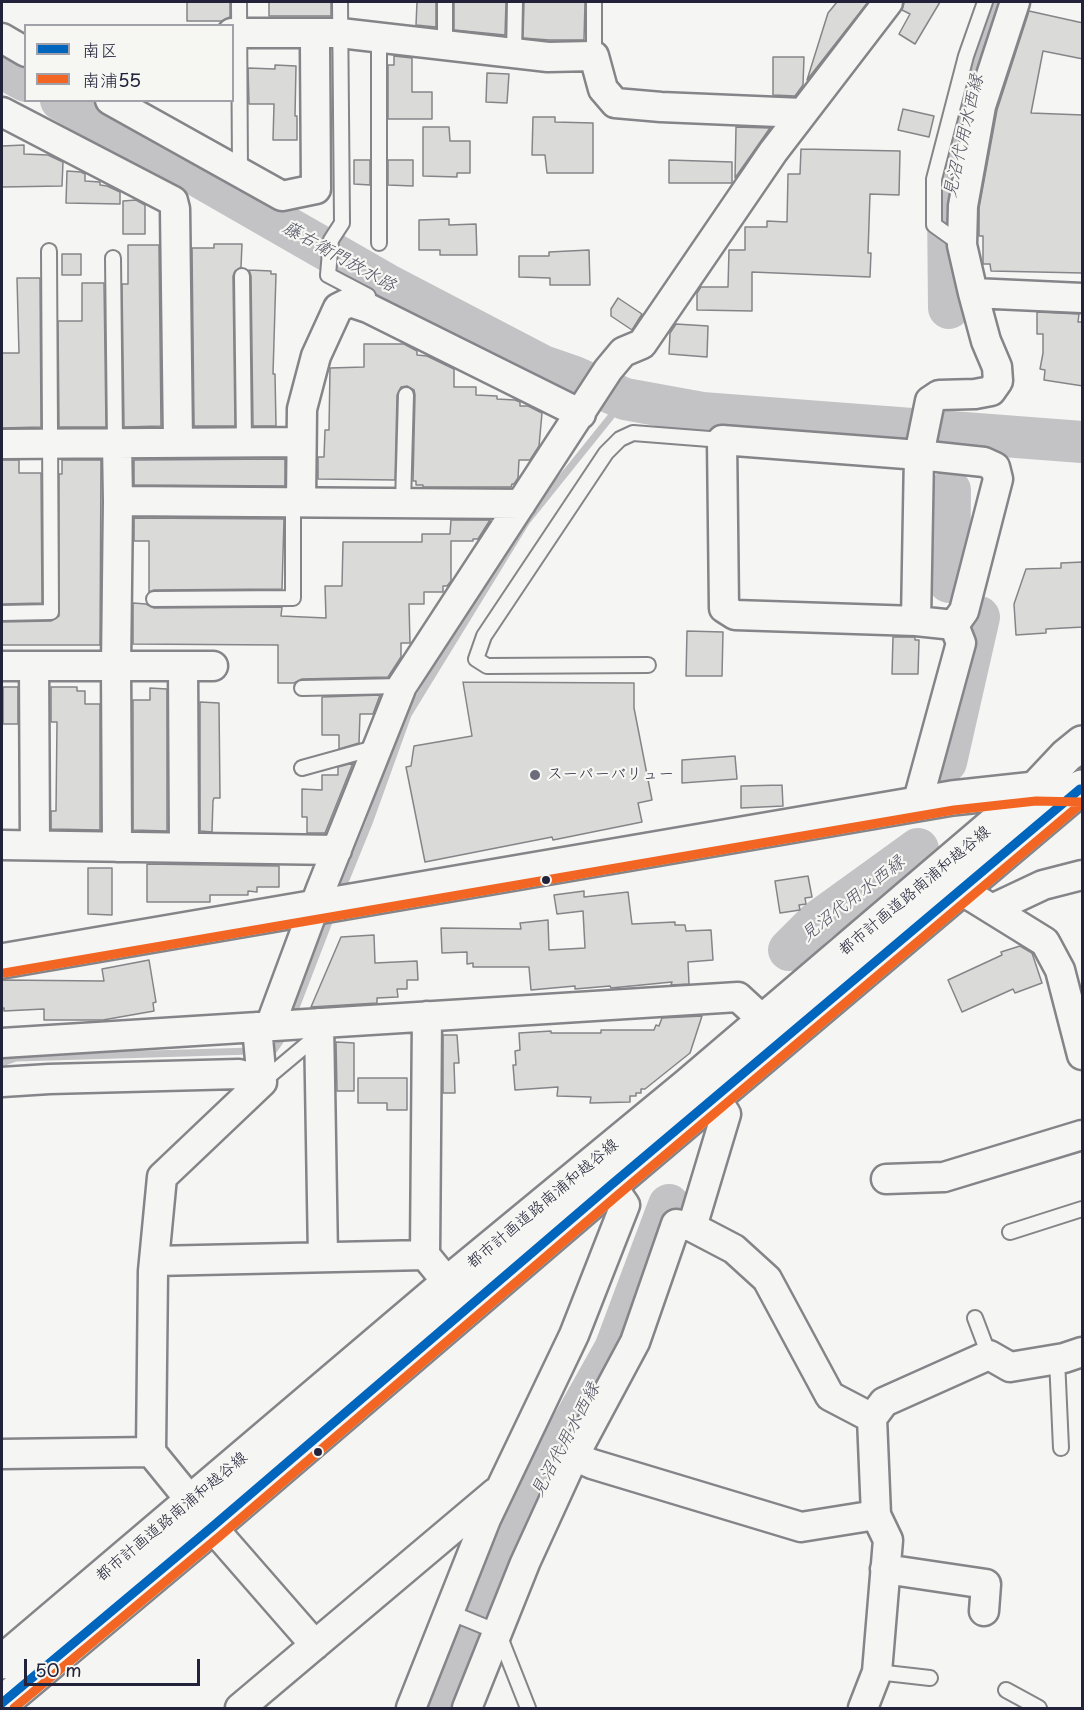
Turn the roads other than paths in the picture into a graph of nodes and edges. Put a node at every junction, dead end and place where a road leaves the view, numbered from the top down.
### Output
1 (239, 2) edge
2 (340, 2) edge
3 (445, 2) edge
4 (515, 2) edge
5 (594, 2) edge
6 (985, 2) edge
7 (1015, 2) edge
8 (882, 4) edge
9 (236, 33) edge
10 (379, 37) junction
11 (2, 38) edge
12 (328, 39) junction
13 (445, 44) junction
14 (24, 51) edge
15 (514, 53) junction
16 (594, 56) junction
17 (114, 102) edge
18 (2, 112) edge
19 (802, 113) junction
20 (240, 173) junction
21 (379, 243) dead end
22 (963, 245) junction
23 (49, 251) dead end
24 (113, 258) dead end
25 (242, 276) dead end
26 (973, 293) junction
27 (1083, 298) edge
28 (368, 308) junction
29 (406, 395) dead end
30 (581, 414) junction
31 (722, 440) junction
32 (116, 442) junction
33 (178, 442) junction
34 (244, 442) junction
35 (301, 442) junction
36 (2, 444) edge
37 (51, 444) junction
38 (920, 451) junction
39 (117, 501) junction
40 (297, 502) junction
41 (404, 503) junction
42 (521, 504) junction
43 (154, 599) dead end
44 (2, 613) edge
45 (916, 621) junction
46 (954, 625) junction
47 (648, 665) dead end
48 (2, 666) edge
49 (34, 666) junction
50 (116, 666) junction
51 (183, 666) junction
52 (213, 666) dead end
53 (402, 687) junction
54 (302, 688) dead end
55 (1083, 743) edge
56 (378, 747) junction
57 (302, 768) dead end
58 (1035, 789) junction
59 (1082, 789) edge
60 (917, 804) junction
61 (2, 845) edge
62 (35, 845) junction
63 (117, 847) junction
64 (184, 847) junction
65 (337, 850) junction
66 (1083, 875) edge
67 (961, 890) junction
68 (331, 904) junction
69 (992, 909) junction
70 (2, 961) edge
71 (427, 1016) junction
72 (763, 1020) junction
73 (263, 1027) junction
74 (319, 1028) junction
75 (2, 1043) edge
76 (1083, 1055) edge
77 (2, 1082) edge
78 (261, 1082) junction
79 (715, 1098) junction
80 (1083, 1135) edge
81 (886, 1179) dead end
82 (611, 1185) junction
83 (1083, 1209) edge
84 (692, 1227) junction
85 (1010, 1232) dead end
86 (425, 1255) junction
87 (323, 1257) junction
88 (154, 1261) junction
89 (448, 1283) junction
90 (975, 1318) dead end
91 (989, 1355) junction
92 (1070, 1356) edge
93 (872, 1418) junction
94 (1061, 1448) dead end
95 (151, 1452) junction
96 (2, 1454) edge
97 (574, 1456) junction
98 (501, 1487) junction
99 (191, 1501) junction
100 (876, 1515) junction
101 (212, 1527) junction
102 (885, 1569) junction
103 (984, 1611) dead end
104 (449, 1612) junction
105 (498, 1632) junction
106 (315, 1645) junction
107 (2, 1662) edge
108 (877, 1672) junction
109 (930, 1678) dead end
110 (1006, 1690) dead end
111 (2, 1703) edge
112 (240, 1708) edge
113 (411, 1708) edge
114 (467, 1708) edge
115 (528, 1708) edge
116 (863, 1708) edge
117 (1039, 1708) edge

1 - 9 lane
2 - 12 lane
3 - 13 lane
4 - 15 lane
5 - 16 lane
6 - 22 lane
7 - 22 street
8 - 19 street
9 - 12 street
9 - 20 lane
10 - 12 street
10 - 13 street
10 - 21 lane
11 - 14 street
12 - 20 street
12 - 28 lane
13 - 15 street
15 - 16 street
16 - 19 street
17 - 20 street
18 - 33 street
19 - 30 street
22 - 26 street
23 - 37 lane
24 - 32 lane
25 - 34 lane
26 - 27 street
26 - 38 street
28 - 30 street
28 - 35 street
29 - 41 lane
30 - 42 street
31 - 38 street
31 - 45 street
31 - 47 lane
32 - 33 street
32 - 37 street
32 - 39 street
33 - 34 street
34 - 35 street
35 - 40 street
36 - 37 street
37 - 44 lane
38 - 45 street
38 - 46 street
39 - 40 street
39 - 50 street
40 - 41 street
40 - 43 lane
41 - 42 street
42 - 53 street
45 - 46 street
46 - 60 street
48 - 49 street
49 - 50 street
49 - 62 street
50 - 51 street
50 - 63 street
51 - 52 street
51 - 64 street
53 - 54 lane
53 - 56 street
55 - 58 street, 都市計画道路南浦和越谷線
56 - 57 lane
56 - 65 street
58 - 59 street
58 - 60 street
58 - 72 street, 都市計画道路南浦和越谷線
59 - 67 street, 都市計画道路南浦和越谷線
60 - 68 street
61 - 62 street
62 - 63 street
63 - 64 street
64 - 65 street
65 - 68 street
66 - 69 street
67 - 69 street
67 - 79 street, 都市計画道路南浦和越谷線
68 - 70 street
68 - 73 street
69 - 76 street
71 - 72 street
71 - 74 street
71 - 86 street
72 - 89 street, 都市計画道路南浦和越谷線
73 - 74 street
73 - 75 street
73 - 78 street
74 - 78 lane
74 - 87 street
77 - 78 street
78 - 88 street
79 - 82 street, 都市計画道路南浦和越谷線
79 - 84 street
80 - 81 street
82 - 98 street
82 - 101 street, 都市計画道路南浦和越谷線
83 - 85 lane
84 - 93 street
84 - 97 street
86 - 87 street
86 - 89 street
87 - 88 street
88 - 95 street
89 - 99 street, 都市計画道路南浦和越谷線
90 - 91 lane
91 - 92 street
91 - 93 street
92 - 94 lane
93 - 100 street
95 - 96 street
95 - 99 street
97 - 100 street
97 - 105 street
98 - 104 street
98 - 106 street
99 - 101 street
99 - 107 street, 都市計画道路南浦和越谷線
100 - 102 street
101 - 106 street
101 - 111 street, 都市計画道路南浦和越谷線
102 - 103 street
102 - 108 street
104 - 105 lane
104 - 113 street
105 - 114 street
105 - 115 lane
106 - 112 street
108 - 109 lane
108 - 116 street
110 - 117 lane

